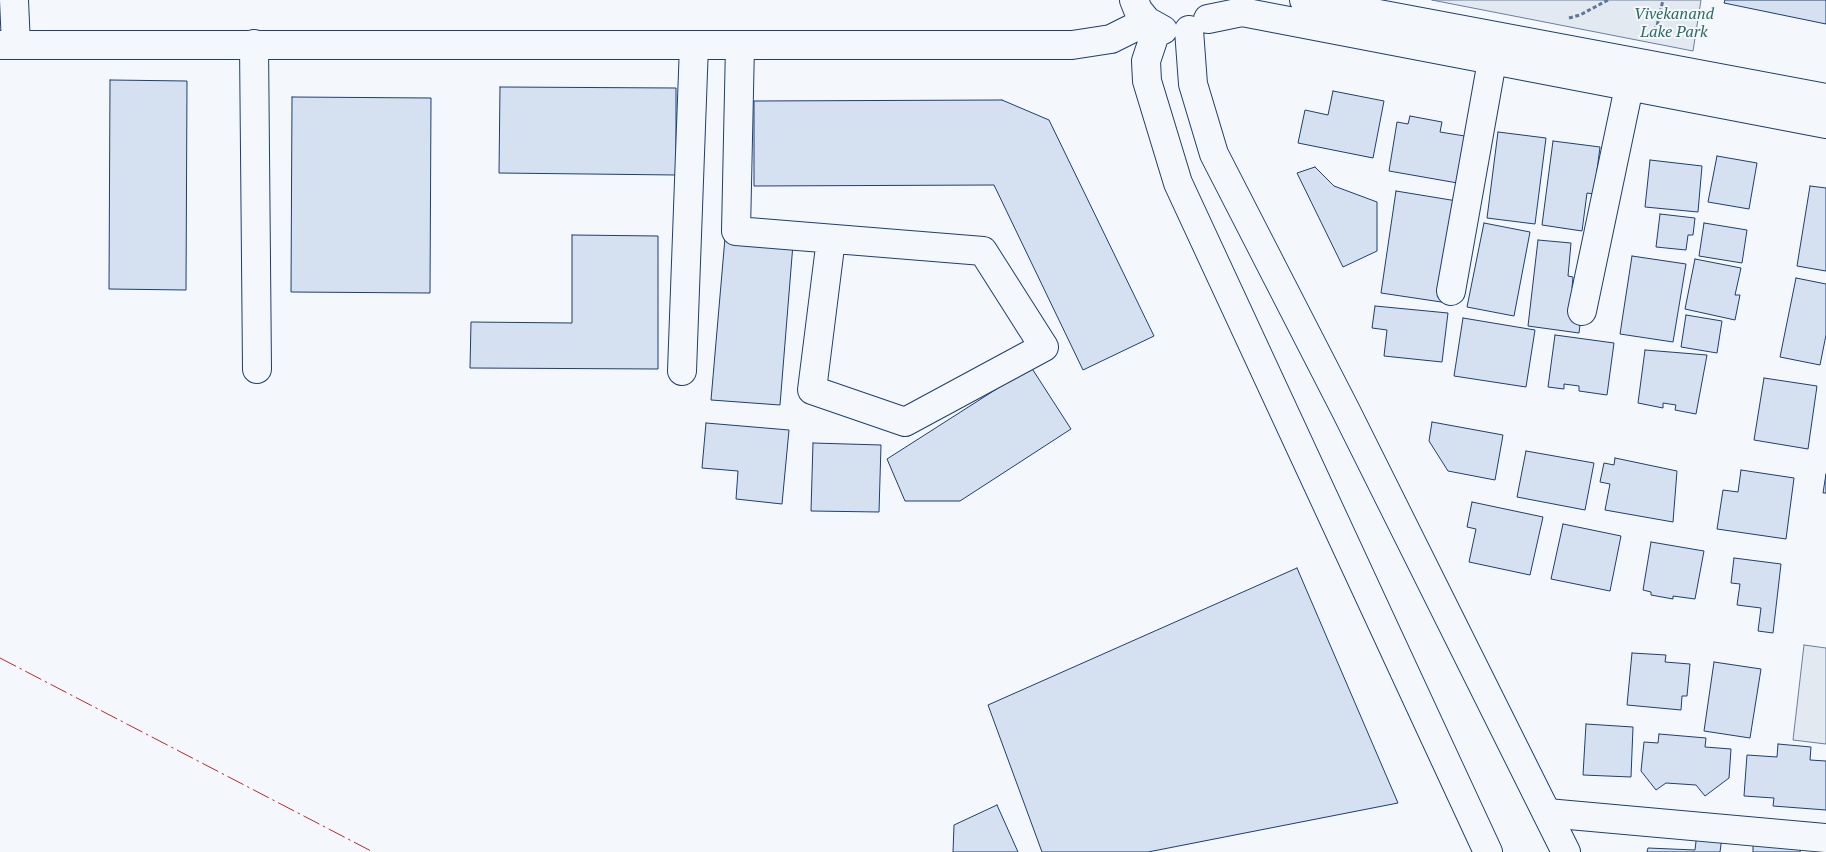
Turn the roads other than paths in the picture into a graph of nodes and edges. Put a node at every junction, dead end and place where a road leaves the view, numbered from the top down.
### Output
1 (14, 0) edge
2 (1304, 0) edge
3 (1146, 16) edge
4 (1205, 16) edge
5 (254, 44) junction
6 (8, 45) edge
7 (694, 45) junction
8 (740, 45) junction
9 (1492, 61) junction
10 (1635, 75) junction
11 (1826, 98) edge
12 (1826, 124) edge
13 (831, 239) junction
14 (1452, 291) dead end
15 (1582, 311) dead end
16 (257, 369) dead end
17 (682, 371) dead end
18 (1547, 813) junction
19 (1826, 838) edge
20 (1488, 852) edge
21 (1566, 852) edge

1 - 6 street
2 - 10 street
3 - 4 street
3 - 8 street
3 - 20 street
4 - 9 street
4 - 18 street
5 - 6 street
5 - 7 street
5 - 16 street
7 - 8 street
7 - 17 street
8 - 13 street
9 - 10 street
9 - 14 street
10 - 11 street
10 - 12 street
10 - 15 street
13 - 13 street
18 - 19 street
18 - 21 street

